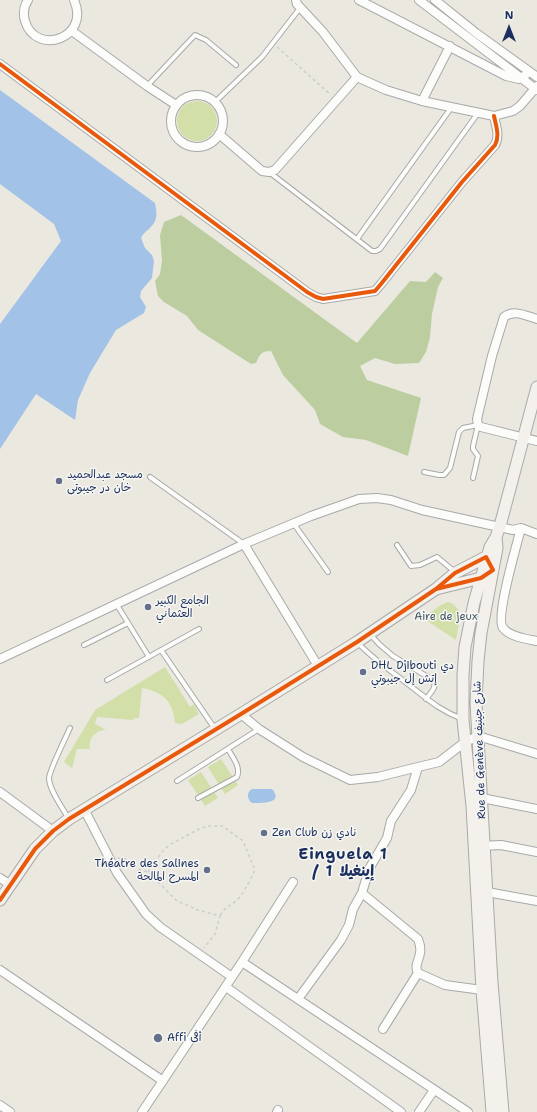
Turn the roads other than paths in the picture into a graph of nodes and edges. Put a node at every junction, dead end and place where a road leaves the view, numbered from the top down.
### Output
1 (28, 0) edge
2 (74, 0) edge
3 (296, 0) edge
4 (359, 0) edge
5 (420, 0) edge
6 (435, 0) edge
7 (300, 8) junction
8 (72, 31) junction
9 (450, 46) junction
10 (0, 64) edge
11 (236, 65) dead end
12 (534, 75) edge
13 (357, 77) junction
14 (522, 78) junction
15 (147, 86) junction
16 (536, 88) edge
17 (422, 101) junction
18 (215, 102) junction
19 (176, 104) junction
20 (452, 107) junction
21 (478, 113) junction
22 (494, 116) junction
23 (219, 134) junction
24 (269, 172) junction
25 (357, 239) junction
26 (537, 319) edge
27 (537, 390) edge
28 (478, 424) junction
29 (524, 438) junction
30 (537, 441) edge
31 (424, 472) dead end
32 (150, 478) dead end
33 (472, 478) dead end
34 (294, 524) junction
35 (521, 528) junction
36 (498, 532) junction
37 (537, 534) edge
38 (244, 544) junction
39 (397, 545) dead end
40 (486, 557) junction
41 (493, 570) junction
42 (328, 572) dead end
43 (457, 578) junction
44 (481, 578) junction
45 (474, 603) junction
46 (117, 605) junction
47 (128, 623) junction
48 (199, 629) dead end
49 (370, 633) junction
50 (537, 641) edge
51 (357, 642) junction
52 (84, 645) dead end
53 (161, 650) junction
54 (149, 657) junction
55 (0, 659) edge
56 (318, 666) junction
57 (108, 680) dead end
58 (426, 699) junction
59 (241, 714) junction
60 (463, 720) junction
61 (70, 728) dead end
62 (215, 729) junction
63 (259, 729) junction
64 (478, 736) junction
65 (465, 742) junction
66 (228, 749) junction
67 (537, 754) edge
68 (418, 767) junction
69 (177, 782) dead end
70 (0, 792) edge
71 (198, 798) dead end
72 (482, 798) junction
73 (84, 809) junction
74 (537, 809) edge
75 (69, 818) junction
76 (47, 836) junction
77 (479, 846) junction
78 (537, 852) edge
79 (0, 878) edge
80 (293, 882) dead end
81 (10, 885) junction
82 (362, 892) junction
83 (486, 892) junction
84 (0, 900) edge
85 (537, 901) edge
86 (242, 962) junction
87 (0, 970) edge
88 (418, 973) junction
89 (232, 977) junction
90 (226, 987) junction
91 (482, 990) junction
92 (298, 999) junction
93 (383, 1029) dead end
94 (163, 1081) junction
95 (434, 1090) junction
96 (0, 1105) edge
97 (10, 1112) edge
98 (142, 1112) edge
99 (401, 1112) edge
100 (419, 1112) edge
101 (468, 1112) edge
102 (492, 1112) edge
103 (503, 1112) edge

1 - 8 street
2 - 8 street
3 - 7 street
4 - 9 street
5 - 14 street
6 - 12 street
7 - 13 street
7 - 18 lane
8 - 15 street
9 - 14 street
9 - 17 street
10 - 22 street
11 - 15 lane
12 - 14 street
13 - 17 street
13 - 24 street
14 - 16 street
15 - 19 street
16 - 22 street
17 - 20 street
18 - 19 street
18 - 23 street
19 - 23 street
20 - 21 street
20 - 25 lane
21 - 22 street
21 - 25 lane
23 - 24 street
24 - 25 lane
26 - 28 street
27 - 29 main road
28 - 29 street
28 - 31 lane
28 - 33 lane
29 - 30 street
29 - 36 main road
32 - 38 lane
34 - 36 street
34 - 38 street
34 - 42 lane
35 - 36 street
35 - 37 street
35 - 50 street
36 - 40 main road, Rue de Genève شارع جينيف
36 - 41 main road, Rue de Genève شارع جينيف
38 - 46 street
38 - 56 street
39 - 43 lane
40 - 41 main road
40 - 43 main road
40 - 44 main road, Rue de Genève شارع جينيف
41 - 44 main road
41 - 64 main road, Rue de Genève شارع جينيف
43 - 44 main road
43 - 45 main road
43 - 49 main road
44 - 45 main road, Rue de Genève شارع جينيف
45 - 60 main road, Rue de Genève شارع جينيف
46 - 47 lane
46 - 55 street
47 - 52 lane
47 - 54 lane
48 - 53 lane
49 - 51 main road
49 - 58 lane
51 - 56 main road
51 - 58 lane
53 - 54 lane
53 - 62 lane
54 - 57 lane
56 - 59 main road
58 - 60 lane
59 - 62 main road
59 - 63 street
60 - 65 main road, Rue de Genève شارع جينيف
61 - 75 lane
62 - 73 main road
63 - 66 lane
63 - 68 street
64 - 65 street
64 - 67 street
64 - 72 main road, Rue de Genève شارع جينيف
65 - 68 street
65 - 77 main road, Rue de Genève شارع جينيف
66 - 69 lane
66 - 71 lane
68 - 82 street
70 - 76 street
72 - 74 street
72 - 77 main road, Rue de Genève شارع جينيف
73 - 75 main road
73 - 89 street
75 - 76 main road
76 - 81 main road
77 - 78 street
77 - 83 main road, Rue de Genève شارع جينيف
77 - 91 main road, Rue de Genève شارع جينيف
79 - 81 street
80 - 86 street
81 - 84 main road
82 - 88 street
82 - 92 street
83 - 85 street
83 - 103 main road, Rue de Genève شارع جينيف
86 - 89 street
86 - 92 street
87 - 94 street
88 - 91 street
88 - 93 street
89 - 90 street
90 - 94 street
90 - 99 street
91 - 102 main road, Rue de Genève شارع جينيف
92 - 95 street
94 - 98 street
95 - 100 street
95 - 101 street
96 - 97 street

